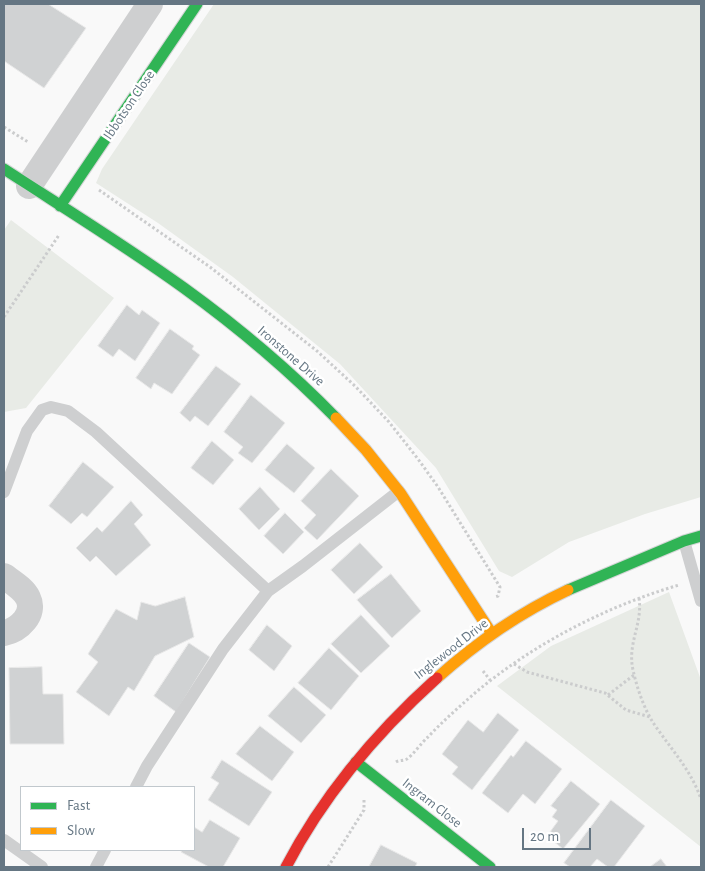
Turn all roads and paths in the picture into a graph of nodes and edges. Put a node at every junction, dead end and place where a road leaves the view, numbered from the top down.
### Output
1 (150, 4) edge
2 (197, 4) edge
3 (4, 127) edge
4 (33, 145) dead end
5 (4, 169) edge
6 (29, 186) junction
7 (60, 206) junction
8 (62, 231) dead end
9 (4, 318) edge
10 (399, 491) junction
11 (4, 492) edge
12 (701, 536) edge
13 (684, 542) junction
14 (4, 576) edge
15 (695, 580) junction
16 (268, 591) junction
17 (639, 598) junction
18 (701, 601) edge
19 (4, 633) edge
20 (492, 634) junction
21 (514, 664) junction
22 (634, 676) junction
23 (608, 695) junction
24 (650, 717) junction
25 (397, 761) dead end
26 (356, 762) junction
27 (137, 786) edge
28 (364, 799) dead end
29 (701, 799) edge
30 (4, 840) edge
31 (104, 851) edge
32 (487, 866) edge
33 (42, 867) edge
34 (96, 867) edge
35 (286, 867) edge
36 (328, 867) edge

1 - 6 street
2 - 7 street, Ibbotson Close
3 - 4 path
5 - 6 street, Ironstone Drive
6 - 7 street, Ironstone Drive
7 - 10 street, Ironstone Drive
8 - 9 path
10 - 16 lane
10 - 20 street, Ironstone Drive
11 - 16 lane
12 - 13 street, Inglewood Drive
13 - 15 lane
13 - 20 street, Inglewood Drive
14 - 19 street
15 - 17 path
15 - 18 lane
16 - 27 lane
17 - 21 path
17 - 22 path
20 - 26 street, Inglewood Drive
21 - 23 path
21 - 25 path
22 - 23 path
22 - 24 path
23 - 24 path
24 - 29 path
26 - 32 street, Ingram Close
26 - 35 street, Inglewood Drive
28 - 36 path
30 - 33 lane
31 - 34 lane

